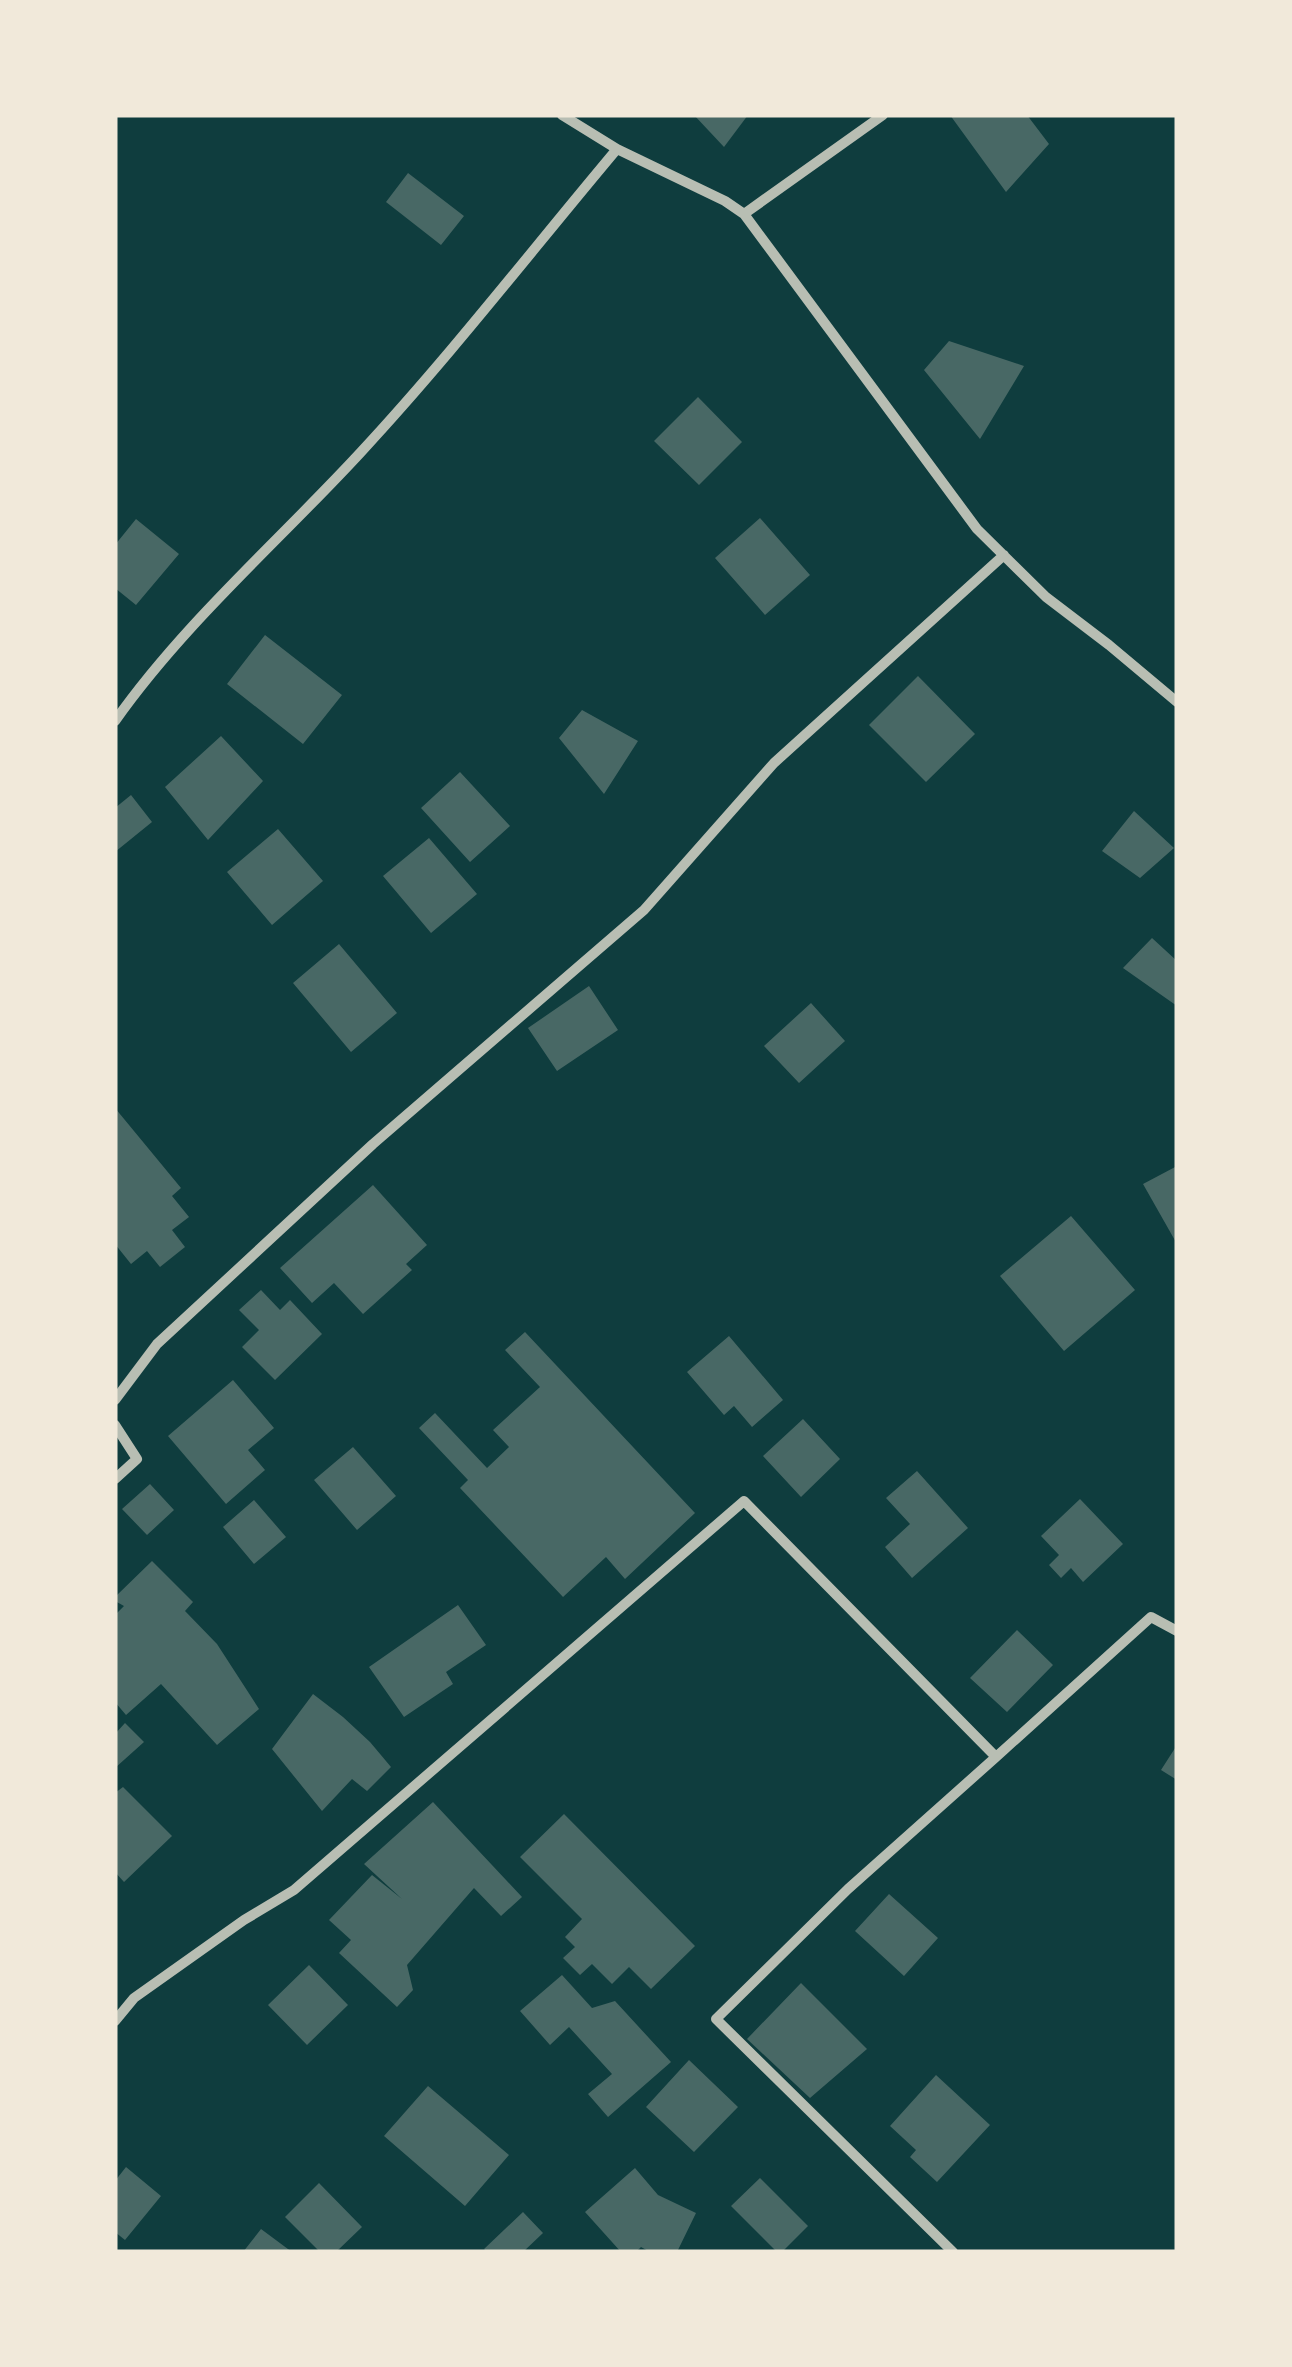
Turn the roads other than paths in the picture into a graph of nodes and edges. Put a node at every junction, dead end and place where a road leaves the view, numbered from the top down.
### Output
1 (562, 115) edge
2 (883, 115) edge
3 (616, 149) junction
4 (744, 214) junction
5 (1004, 555) junction
6 (1177, 702) edge
7 (115, 721) edge
8 (115, 1400) edge
9 (115, 1426) edge
10 (115, 1479) edge
11 (1177, 1631) edge
12 (996, 1757) junction
13 (115, 2021) edge
14 (953, 2252) edge

1 - 3 street
2 - 4 street
3 - 4 street
3 - 7 street
4 - 5 street
5 - 6 street
5 - 8 street
9 - 10 street
11 - 12 street
12 - 13 street
12 - 14 street

